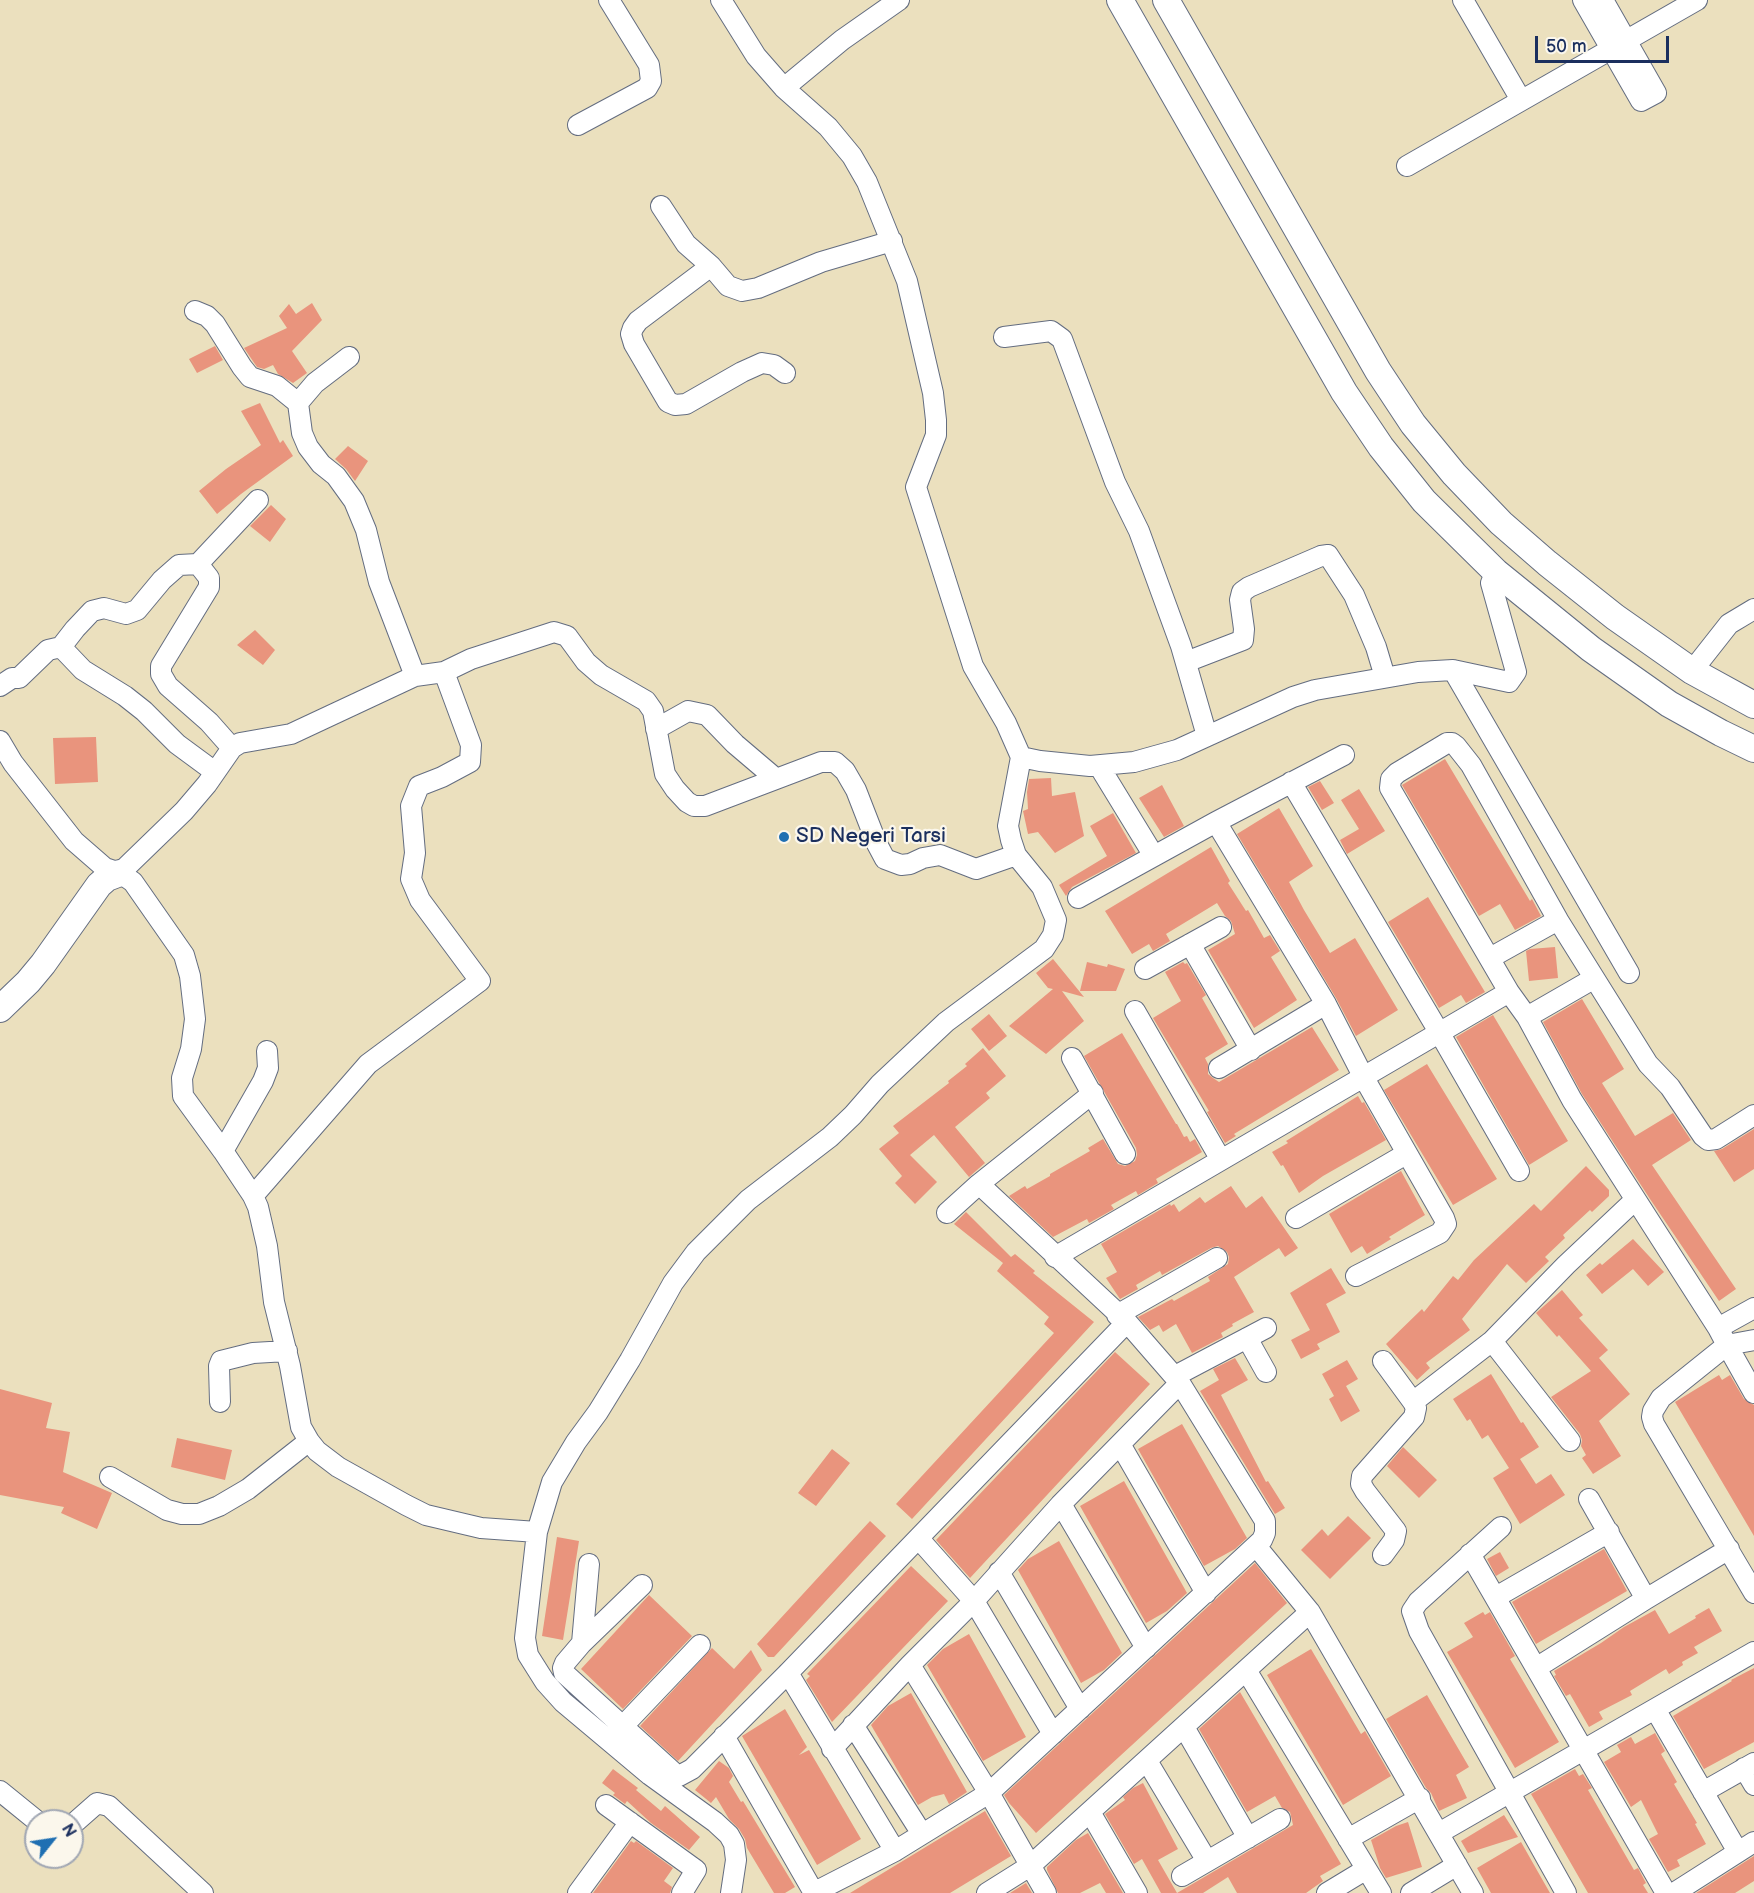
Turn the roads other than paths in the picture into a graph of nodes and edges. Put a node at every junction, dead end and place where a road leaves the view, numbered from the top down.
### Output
1 (609, 0) edge
2 (721, 0) edge
3 (899, 0) edge
4 (1152, 0) edge
5 (1166, 0) edge
6 (1463, 0) edge
7 (1583, 0) edge
8 (1603, 0) edge
9 (1692, 1) edge
10 (1124, 7) edge
11 (1619, 45) junction
12 (784, 88) junction
13 (1521, 100) junction
14 (578, 125) dead end
15 (1407, 166) dead end
16 (661, 206) dead end
17 (892, 241) junction
18 (711, 266) junction
19 (195, 311) dead end
20 (1004, 337) dead end
21 (349, 357) dead end
22 (785, 373) dead end
23 (298, 403) junction
24 (258, 500) dead end
25 (198, 564) junction
26 (1496, 572) junction
27 (1754, 609) edge
28 (61, 647) junction
29 (1186, 662) junction
30 (1454, 670) junction
31 (1692, 671) junction
32 (444, 672) junction
33 (415, 676) junction
34 (1385, 677) junction
35 (0, 686) edge
36 (1669, 704) junction
37 (1754, 705) edge
38 (656, 729) junction
39 (1207, 736) junction
40 (0, 741) edge
41 (232, 748) junction
42 (1754, 749) edge
43 (1344, 755) dead end
44 (1021, 757) junction
45 (1099, 766) junction
46 (215, 772) junction
47 (775, 778) junction
48 (1291, 782) junction
49 (1216, 822) junction
50 (1016, 855) junction
51 (1154, 856) junction
52 (120, 873) junction
53 (1078, 898) dead end
54 (1558, 920) junction
55 (1221, 927) dead end
56 (1190, 944) junction
57 (1490, 958) junction
58 (1145, 969) dead end
59 (1629, 973) dead end
60 (1593, 979) junction
61 (1509, 992) junction
62 (1326, 1004) junction
63 (0, 1009) edge
64 (1135, 1011) dead end
65 (1527, 1017) junction
66 (1439, 1032) junction
67 (1251, 1050) junction
68 (267, 1051) dead end
69 (1072, 1058) dead end
70 (1220, 1068) dead end
71 (1364, 1078) junction
72 (1093, 1093) junction
73 (1754, 1115) edge
74 (223, 1151) junction
75 (1125, 1154) dead end
76 (1406, 1154) junction
77 (1221, 1160) junction
78 (1519, 1171) dead end
79 (979, 1184) junction
80 (253, 1196) junction
81 (1635, 1200) junction
82 (947, 1213) dead end
83 (1296, 1218) dead end
84 (1055, 1257) junction
85 (1217, 1257) dead end
86 (1356, 1276) dead end
87 (1754, 1308) edge
88 (1122, 1319) junction
89 (1266, 1328) dead end
90 (1718, 1328) junction
91 (1247, 1338) junction
92 (1754, 1340) edge
93 (1492, 1341) junction
94 (1727, 1345) junction
95 (287, 1351) junction
96 (1383, 1361) dead end
97 (1266, 1372) dead end
98 (1177, 1379) junction
99 (1754, 1393) edge
100 (220, 1402) dead end
101 (1413, 1402) junction
102 (309, 1441) junction
103 (1570, 1441) dead end
104 (1120, 1444) junction
105 (110, 1477) dead end
106 (1589, 1499) dead end
107 (1061, 1504) junction
108 (1501, 1527) dead end
109 (537, 1532) junction
110 (1609, 1532) junction
111 (919, 1539) junction
112 (1256, 1546) junction
113 (1729, 1549) junction
114 (1470, 1554) junction
115 (1383, 1555) dead end
116 (590, 1564) dead end
117 (999, 1572) junction
118 (642, 1585) dead end
119 (1206, 1593) junction
120 (1754, 1593) edge
121 (1496, 1597) junction
122 (1646, 1599) junction
123 (974, 1601) junction
124 (1310, 1612) junction
125 (582, 1643) junction
126 (700, 1645) dead end
127 (1146, 1648) junction
128 (1754, 1652) edge
129 (910, 1665) junction
130 (1536, 1668) junction
131 (1246, 1670) junction
132 (788, 1673) junction
133 (1080, 1709) junction
134 (1655, 1709) junction
135 (853, 1725) junction
136 (623, 1726) junction
137 (1184, 1727) junction
138 (1053, 1734) junction
139 (724, 1736) junction
140 (832, 1749) junction
141 (1584, 1750) junction
142 (1147, 1761) junction
143 (1751, 1772) edge
144 (0, 1791) edge
145 (1703, 1792) junction
146 (989, 1793) junction
147 (1509, 1793) junction
148 (1420, 1798) junction
149 (606, 1805) dead end
150 (24, 1810) edge
151 (1090, 1812) junction
152 (84, 1815) edge
153 (1280, 1819) dead end
154 (630, 1822) junction
155 (1439, 1833) junction
156 (922, 1834) junction
157 (1248, 1838) junction
158 (1348, 1839) junction
159 (1746, 1847) edge
160 (895, 1851) junction
161 (1207, 1862) junction
162 (1457, 1865) junction
163 (1030, 1866) junction
164 (1365, 1870) junction
165 (1182, 1876) dead end
166 (202, 1893) edge
167 (578, 1893) edge
168 (682, 1893) edge
169 (731, 1893) edge
170 (813, 1893) edge
171 (987, 1893) edge
172 (1046, 1893) edge
173 (1137, 1893) edge
174 (1327, 1893) edge
175 (1381, 1893) edge
176 (1411, 1893) edge
177 (1473, 1893) edge
178 (1566, 1893) edge
179 (1666, 1893) edge
180 (1674, 1893) edge

1 - 14 street
2 - 12 street
3 - 12 street
4 - 10 street
5 - 31 street
6 - 13 street
7 - 11 street
8 - 11 street
9 - 11 street
10 - 26 street
11 - 13 street
12 - 17 street
13 - 15 street
16 - 18 street
17 - 18 street
17 - 44 street
18 - 22 street
19 - 23 street
20 - 29 street
21 - 23 street
23 - 33 street
24 - 25 street
25 - 28 street
25 - 41 street
26 - 30 street
26 - 36 street
27 - 31 street
28 - 35 street
28 - 46 street
29 - 34 street
29 - 39 street
30 - 34 street
30 - 59 street
31 - 36 street
31 - 37 street
32 - 33 street
32 - 38 street
32 - 80 street
33 - 41 street
34 - 39 street
36 - 42 street
38 - 47 street
38 - 47 street
39 - 45 street
40 - 52 street
41 - 46 street
43 - 48 street
44 - 45 street
44 - 50 street
45 - 51 street
46 - 52 street
47 - 50 street
48 - 49 street
48 - 66 street
49 - 51 street
49 - 62 street
50 - 109 street
51 - 53 street
52 - 63 street
52 - 74 street
54 - 57 street
54 - 57 street
54 - 60 street
55 - 56 street
56 - 58 street
56 - 67 street
57 - 61 street
60 - 65 street
60 - 73 street
61 - 65 street
61 - 66 street
62 - 67 street
62 - 71 street
64 - 77 street
65 - 81 street
66 - 71 street
66 - 78 street
67 - 70 street
68 - 74 street
69 - 72 street
71 - 76 street
71 - 77 street
72 - 75 street
72 - 79 street
74 - 80 street
76 - 83 street
76 - 86 street
77 - 84 street
79 - 82 street
79 - 84 street
80 - 95 street
81 - 90 street
81 - 93 street
84 - 88 street
85 - 88 street
87 - 90 street
88 - 98 street
88 - 111 street
89 - 91 street
90 - 94 street
91 - 97 street
91 - 98 street
92 - 94 street
93 - 101 street
93 - 103 street
94 - 99 street
94 - 113 street
95 - 100 street
95 - 102 street
96 - 101 street
98 - 104 street
98 - 112 street
101 - 115 street
102 - 105 street
102 - 109 street
104 - 107 street
104 - 119 street
106 - 110 street
107 - 117 street
107 - 127 street
108 - 114 street
109 - 169 street
110 - 121 street
110 - 122 street
111 - 123 street
111 - 132 street
112 - 119 street
112 - 124 street
113 - 120 street
113 - 122 street
114 - 121 street
114 - 147 street
116 - 125 street
117 - 123 street
117 - 133 street
118 - 125 street
119 - 127 street
121 - 130 street
122 - 130 street
123 - 129 street
123 - 138 street
124 - 131 street
124 - 148 street
125 - 136 street
126 - 136 street
127 - 133 street
128 - 134 street
129 - 135 street
129 - 146 street
130 - 141 street
131 - 137 street
131 - 158 street
132 - 139 street
132 - 140 street
133 - 138 street
134 - 141 street
134 - 145 street
135 - 140 street
135 - 156 street
136 - 139 street
137 - 142 street
137 - 157 street
138 - 146 street
139 - 170 street
140 - 160 street
141 - 147 street
141 - 179 street
142 - 151 street
142 - 161 street
143 - 145 street
144 - 150 street
145 - 159 street
146 - 156 street
146 - 163 street
147 - 155 street
147 - 178 street
148 - 155 street
148 - 158 street
149 - 154 street
151 - 163 street
151 - 173 street
152 - 166 street
153 - 157 street
154 - 167 street
154 - 168 street
155 - 162 street
156 - 160 street
157 - 161 street
158 - 164 street
159 - 180 street
160 - 170 street
161 - 165 street
162 - 176 street
162 - 177 street
163 - 171 street
163 - 172 street
164 - 174 street
164 - 175 street

